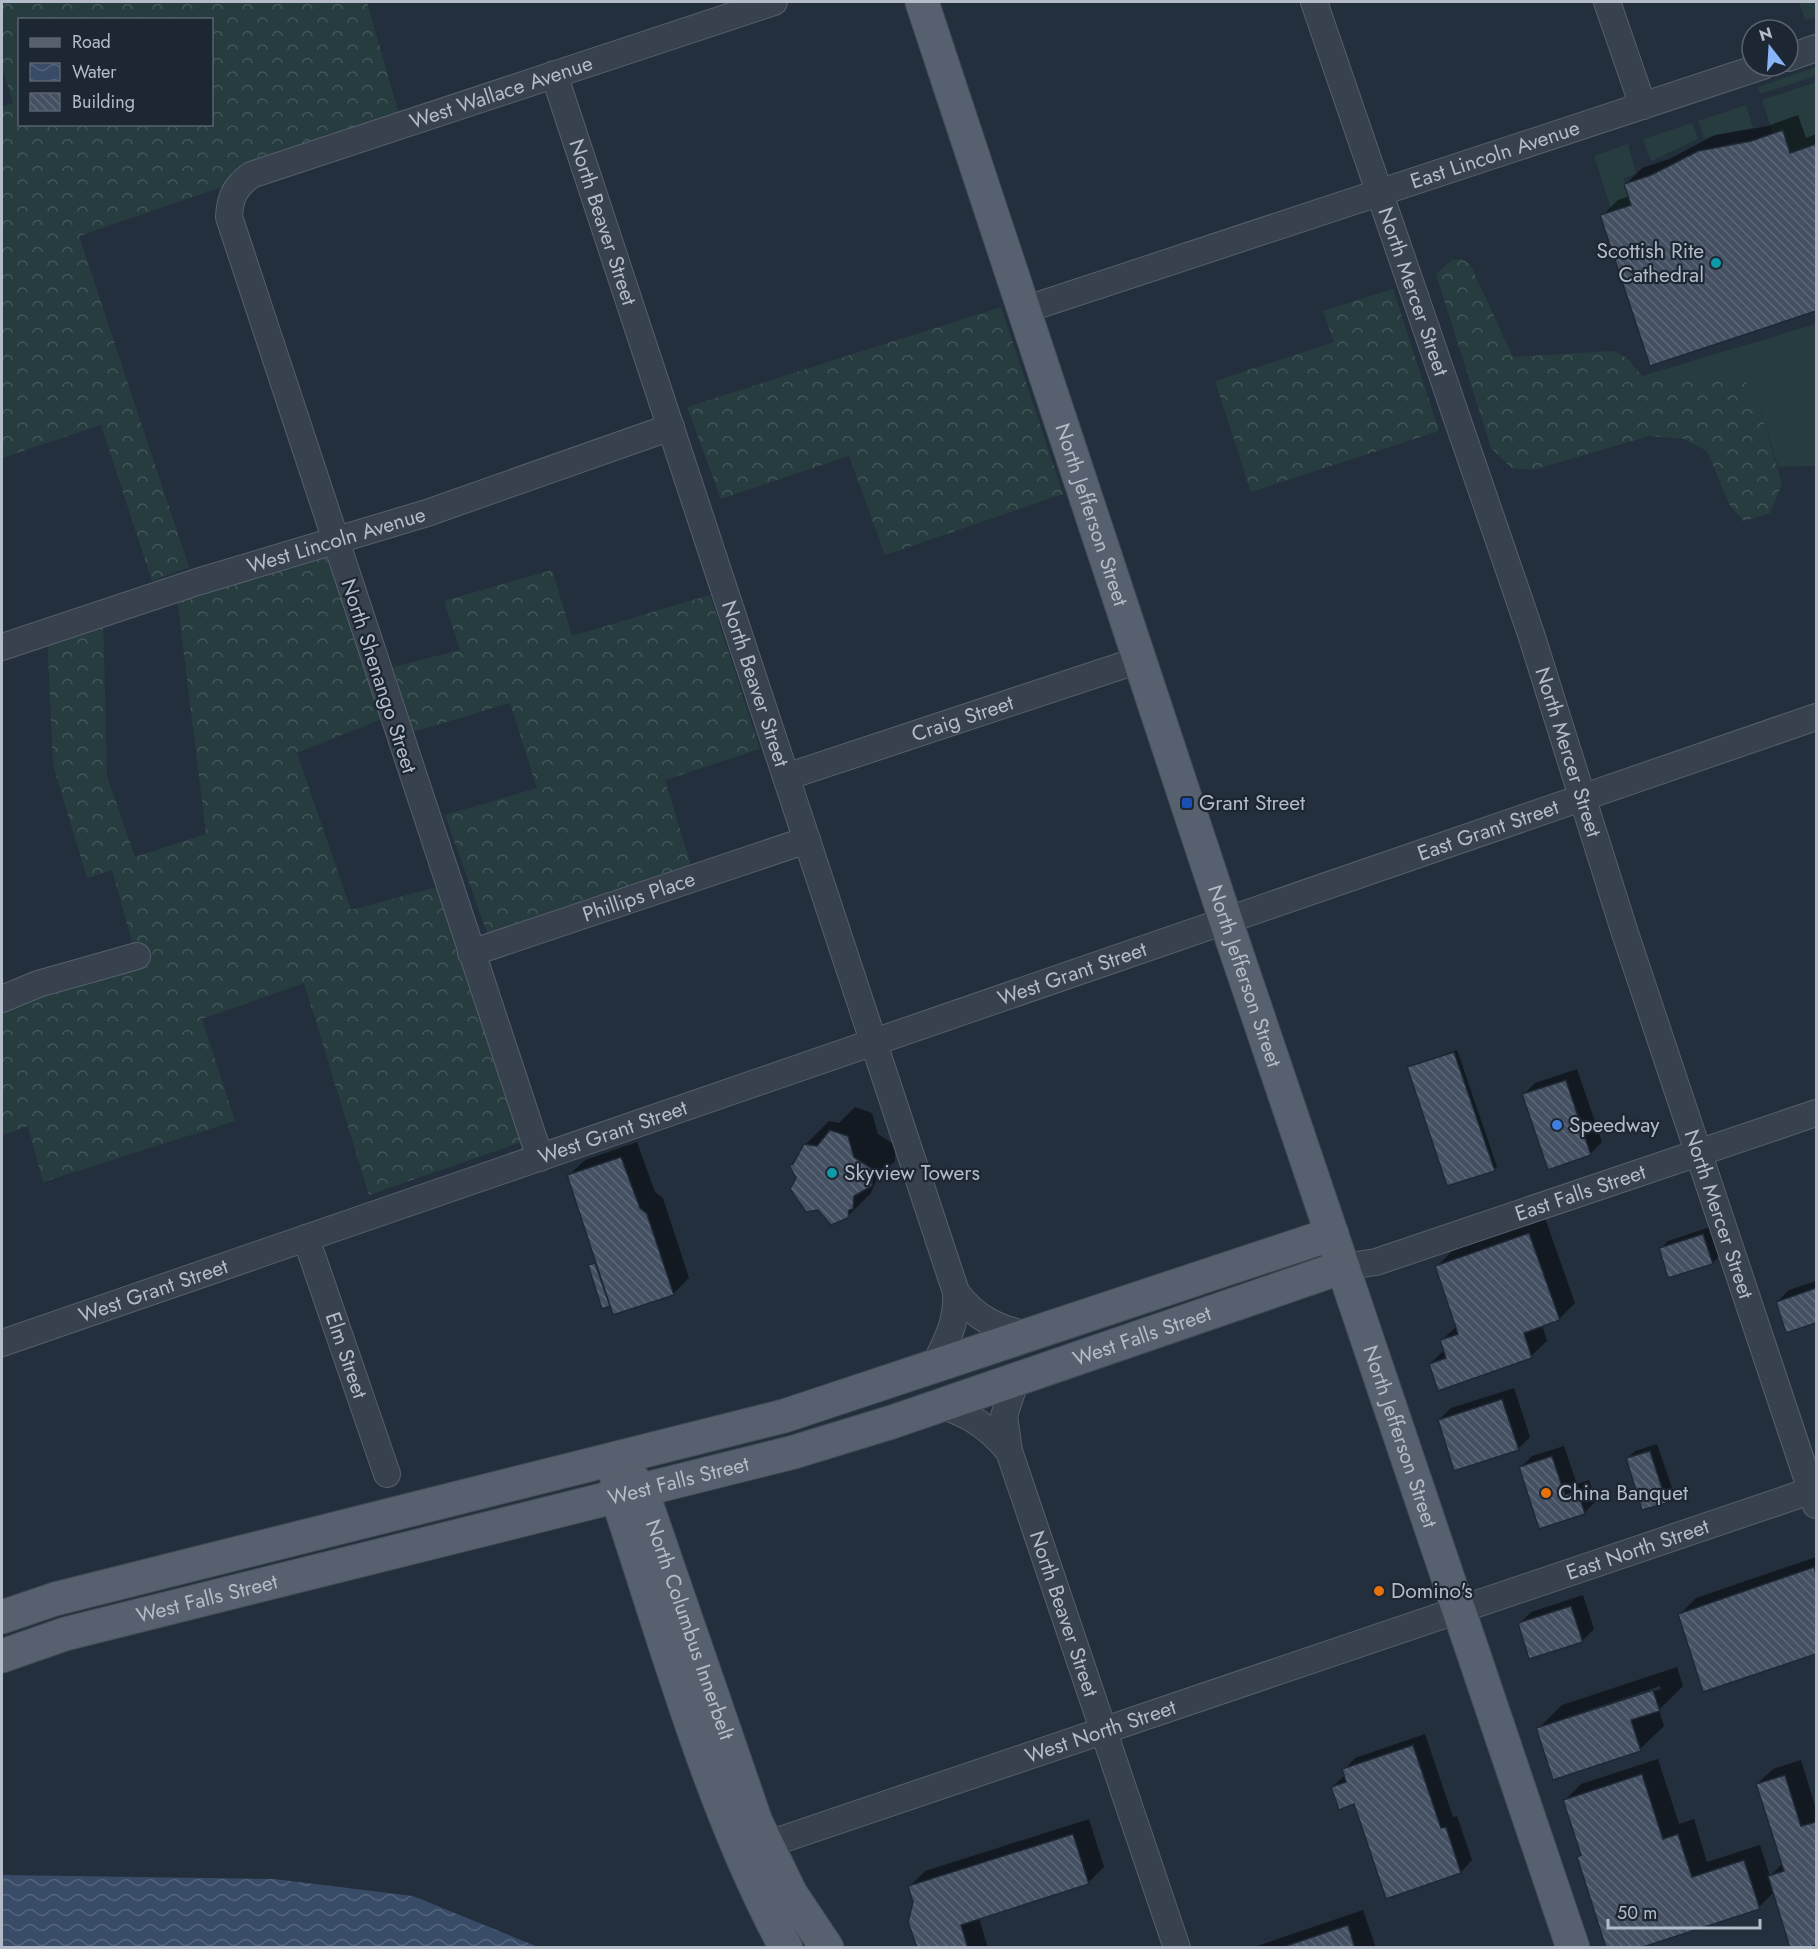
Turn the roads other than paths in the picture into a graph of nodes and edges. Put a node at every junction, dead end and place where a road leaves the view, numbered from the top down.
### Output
1 (774, 2) edge
2 (922, 2) edge
3 (1314, 2) edge
4 (1607, 2) edge
5 (1816, 48) edge
6 (1800, 54) edge
7 (554, 74) junction
8 (1740, 74) edge
9 (1643, 106) junction
10 (233, 192) joint
11 (1381, 192) junction
12 (1024, 310) junction
13 (671, 428) junction
14 (336, 540) junction
15 (2, 647) edge
16 (1139, 660) junction
17 (1816, 717) edge
18 (786, 777) junction
19 (1583, 797) junction
20 (807, 840) junction
21 (1226, 920) junction
22 (471, 952) junction
23 (137, 956) dead end
24 (3, 995) edge
25 (874, 1042) junction
26 (1816, 1113) edge
27 (1699, 1153) junction
28 (540, 1158) junction
29 (1332, 1234) junction
30 (306, 1238) junction
31 (1343, 1268) junction
32 (956, 1292) junction
33 (1029, 1335) junction
34 (2, 1343) edge
35 (933, 1368) junction
36 (1016, 1379) junction
37 (940, 1405) junction
38 (1009, 1451) junction
39 (617, 1458) junction
40 (387, 1474) dead end
41 (704, 1475) junction
42 (629, 1494) junction
43 (1815, 1495) edge
44 (663, 1553) junction
45 (1459, 1609) junction
46 (2, 1617) edge
47 (2, 1656) edge
48 (1104, 1731) junction
49 (754, 1849) junction
50 (786, 1947) edge
51 (826, 1947) edge
52 (1177, 1947) edge
53 (1573, 1947) edge

1 - 7 street, West Wallace Avenue
2 - 12 main road, North Jefferson Street
3 - 11 street, North Mercer Street
4 - 9 street
5 - 6 street
7 - 10 street, West Wallace Avenue
7 - 13 street, North Beaver Street
8 - 9 street, East Lincoln Avenue
9 - 11 street, East Lincoln Avenue
10 - 14 street, North Shenango Street
11 - 12 street, East Lincoln Avenue
11 - 19 street, North Mercer Street
12 - 16 main road, North Jefferson Street
13 - 14 street, West Lincoln Avenue
13 - 18 street, North Beaver Street
14 - 15 street, West Lincoln Avenue
14 - 22 street, North Shenango Street
16 - 18 street, Craig Street
16 - 21 main road, North Jefferson Street
17 - 19 street, East Grant Street
18 - 20 street, North Beaver Street
19 - 21 street, East Grant Street
19 - 27 street, North Mercer Street
20 - 22 street, Phillips Place
20 - 25 street, North Beaver Street
21 - 25 street, West Grant Street
21 - 29 main road, North Jefferson Street
22 - 28 street, North Shenango Street
23 - 24 street
25 - 28 street, West Grant Street
25 - 32 street, North Beaver Street
26 - 27 street, East Falls Street
27 - 31 street, East Falls Street
27 - 43 street, North Mercer Street
28 - 30 street, West Grant Street
29 - 31 main road, North Jefferson Street
29 - 33 main road, West Falls Street
30 - 34 street, West Grant Street
30 - 40 street, Elm Street
31 - 36 main road, West Falls Street
31 - 45 main road, North Jefferson Street
32 - 33 street, North Beaver Street
32 - 35 street, North Beaver Street
33 - 35 main road, West Falls Street
35 - 39 main road, West Falls Street
36 - 37 main road, West Falls Street
36 - 38 street, North Beaver Street
37 - 38 street, North Beaver Street
37 - 41 main road, West Falls Street
38 - 48 street, North Beaver Street
39 - 42 main road, North Columbus Innerbelt
39 - 46 main road, West Falls Street
41 - 42 main road, West Falls Street
41 - 44 main road
42 - 44 main road, North Columbus Innerbelt
42 - 47 main road, West Falls Street
42 - 49 main road, North Columbus Innerbelt
43 - 45 street, East North Street
44 - 49 main road, North Columbus Innerbelt
45 - 48 street, West North Street
45 - 53 main road, North Jefferson Street
48 - 49 street, West North Street
48 - 52 street, North Beaver Street
49 - 50 main road, North Columbus Innerbelt
49 - 51 main road, North Columbus Innerbelt

